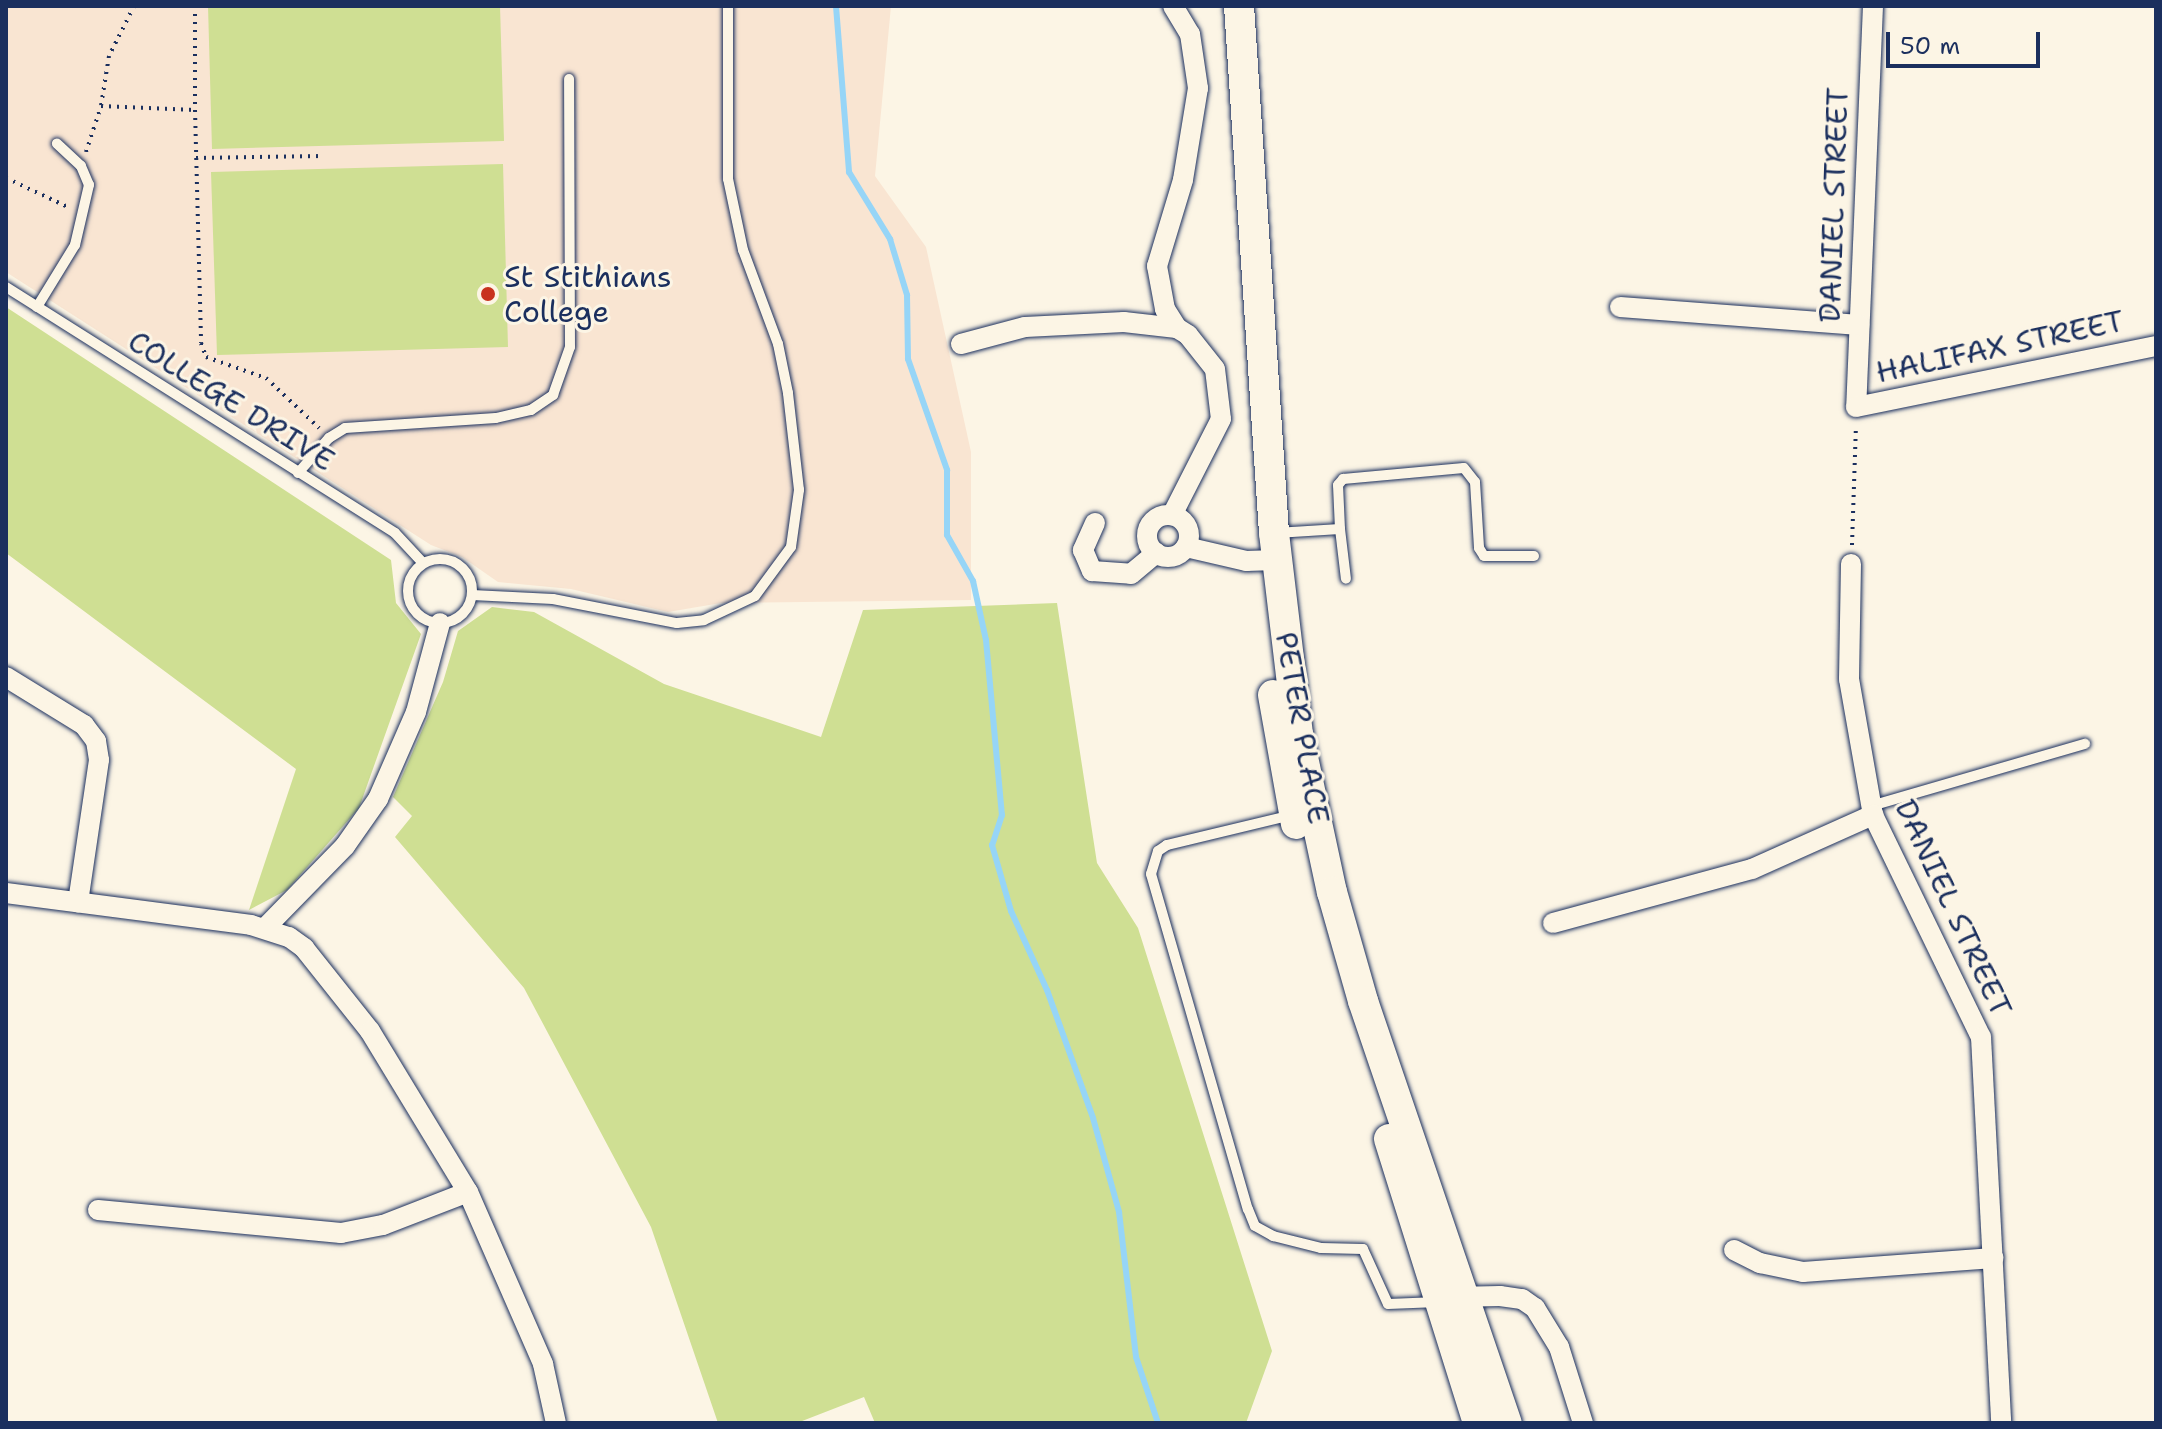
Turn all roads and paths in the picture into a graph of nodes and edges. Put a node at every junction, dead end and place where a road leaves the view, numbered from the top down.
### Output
1 (134, 6) edge
2 (195, 6) edge
3 (720, 6) edge
4 (728, 6) edge
5 (1173, 6) edge
6 (1228, 6) edge
7 (1239, 6) edge
8 (1873, 6) edge
9 (726, 33) junction
10 (569, 79) dead end
11 (101, 106) junction
12 (195, 110) junction
13 (57, 144) dead end
14 (324, 156) dead end
15 (196, 158) junction
16 (81, 166) junction
17 (6, 178) edge
18 (83, 216) junction
19 (1157, 281) junction
20 (6, 287) edge
21 (37, 307) junction
22 (1620, 307) dead end
23 (1136, 322) junction
24 (1859, 325) junction
25 (1177, 328) junction
26 (961, 344) dead end
27 (2156, 346) edge
28 (1856, 407) junction
29 (329, 438) junction
30 (298, 473) junction
31 (1172, 515) junction
32 (1095, 523) dead end
33 (1340, 529) junction
34 (1186, 547) junction
35 (1270, 551) junction
36 (1156, 553) junction
37 (1534, 556) dead end
38 (423, 563) junction
39 (1851, 564) joint
40 (1346, 579) dead end
41 (472, 595) junction
42 (440, 623) junction
43 (6, 677) edge
44 (2085, 744) dead end
45 (1872, 810) junction
46 (1304, 812) junction
47 (6, 893) edge
48 (78, 902) junction
49 (1553, 923) dead end
50 (265, 928) junction
51 (468, 1192) junction
52 (98, 1210) dead end
53 (1734, 1250) dead end
54 (1993, 1258) junction
55 (1452, 1297) junction
56 (556, 1423) edge
57 (1478, 1423) edge
58 (1507, 1423) edge
59 (1583, 1423) edge
60 (2001, 1423) edge

1 - 11 path
2 - 12 path
3 - 9 lane
4 - 9 lane
5 - 19 street
6 - 35 main road, PETER PLACE
7 - 35 main road, PETER PLACE
8 - 24 street, DANIEL STREET
9 - 41 lane
10 - 29 lane
11 - 12 path
11 - 16 path
12 - 15 path
13 - 16 lane
14 - 15 path
15 - 29 path
16 - 18 lane
17 - 18 path
18 - 21 lane
19 - 23 street
19 - 25 street
20 - 21 lane, COLLEGE DRIVE
21 - 30 lane, COLLEGE DRIVE
22 - 24 street
23 - 25 street
23 - 26 street
24 - 28 street, DANIEL STREET
25 - 31 street
27 - 28 street, HALIFAX STREET
28 - 39 path
29 - 30 lane
30 - 38 lane, COLLEGE DRIVE
31 - 34 street
31 - 36 street
32 - 36 street
33 - 35 lane
33 - 37 lane
33 - 40 lane
34 - 35 street
34 - 36 street
35 - 46 main road, PETER PLACE
38 - 41 lane
38 - 42 lane
39 - 45 street, DANIEL STREET
41 - 42 lane
42 - 50 street
43 - 48 street
44 - 45 lane
45 - 49 street
45 - 54 street, DANIEL STREET
46 - 55 main road, PETER PLACE
46 - 55 lane
47 - 48 street
48 - 50 street
50 - 51 street
51 - 52 street
51 - 56 street
53 - 54 street
54 - 60 street, DANIEL STREET
55 - 57 main road, PETER PLACE
55 - 58 main road, PETER PLACE
55 - 59 street

